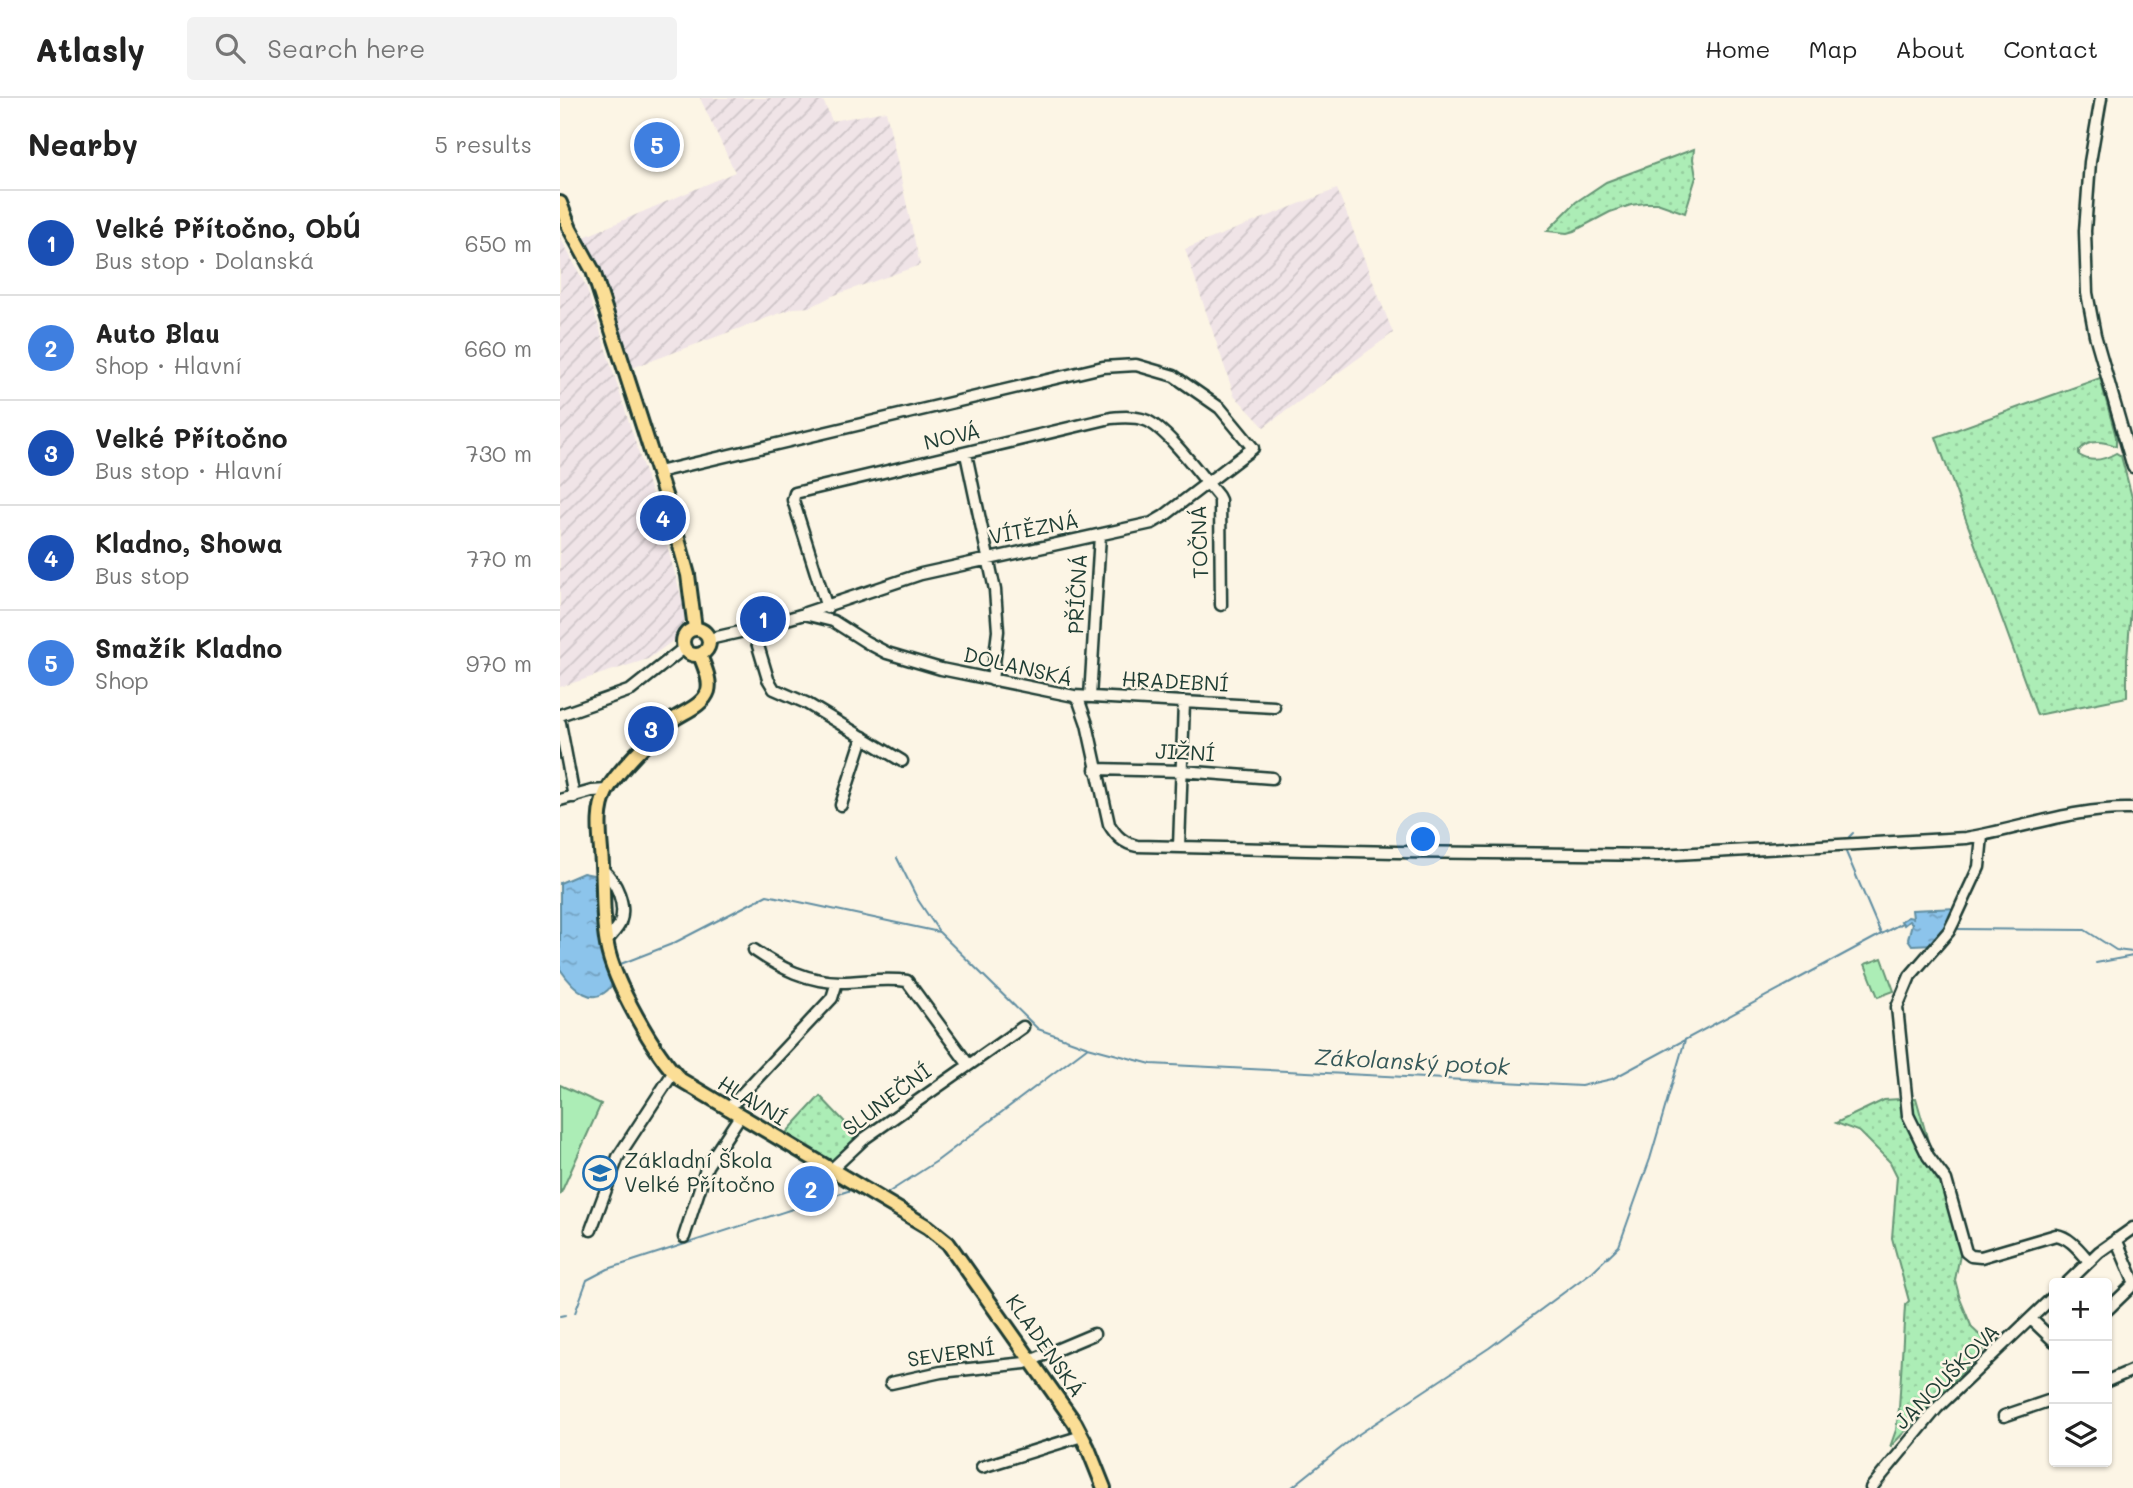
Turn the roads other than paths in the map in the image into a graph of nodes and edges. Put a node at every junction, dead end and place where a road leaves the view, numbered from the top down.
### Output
1 (2101, 98) edge
2 (560, 203) edge
3 (966, 454) junction
4 (2133, 467) edge
5 (658, 472) junction
6 (1207, 482) junction
7 (1100, 535) junction
8 (988, 557) junction
9 (827, 605) junction
10 (1221, 605) dead end
11 (804, 614) junction
12 (827, 619) junction
13 (695, 629) junction
14 (752, 629) junction
15 (709, 639) junction
16 (684, 648) junction
17 (700, 655) junction
18 (992, 680) junction
19 (1074, 696) junction
20 (1090, 697) junction
21 (1184, 702) junction
22 (1274, 707) dead end
23 (560, 715) edge
24 (560, 723) edge
25 (863, 737) junction
26 (902, 761) dead end
27 (1095, 769) junction
28 (1182, 772) junction
29 (1272, 778) dead end
30 (607, 790) junction
31 (574, 797) junction
32 (560, 800) edge
33 (841, 805) dead end
34 (2133, 809) edge
35 (1982, 836) junction
36 (1180, 847) junction
37 (603, 870) junction
38 (606, 942) junction
39 (754, 950) dead end
40 (837, 982) junction
41 (1023, 1027) dead end
42 (968, 1064) junction
43 (673, 1073) junction
44 (734, 1113) junction
45 (831, 1170) junction
46 (2133, 1228) edge
47 (591, 1230) dead end
48 (939, 1236) joint
49 (684, 1237) dead end
50 (2116, 1239) junction
51 (2089, 1261) junction
52 (2072, 1278) edge
53 (2133, 1279) edge
54 (2133, 1285) edge
55 (2049, 1301) edge
56 (2112, 1305) edge
57 (2031, 1320) junction
58 (1094, 1334) dead end
59 (2049, 1336) edge
60 (1032, 1360) junction
61 (2133, 1370) edge
62 (2112, 1379) edge
63 (891, 1382) dead end
64 (2049, 1401) edge
65 (2004, 1416) dead end
66 (1082, 1436) junction
67 (982, 1467) dead end
68 (1104, 1488) edge
69 (1871, 1488) edge

1 - 4 street
2 - 5 main road
3 - 6 street, NOVÁ
3 - 8 street
3 - 9 street, NOVÁ
5 - 6 street, VÍTĚZNÁ
5 - 13 main road
6 - 7 street, VÍTĚZNÁ
6 - 10 street, TOČNÁ
7 - 8 street, VÍTĚZNÁ
7 - 20 street, PŘÍČNÁ
8 - 9 street, VÍTĚZNÁ
8 - 18 street
9 - 11 street, VÍTĚZNÁ
9 - 12 street
11 - 12 street, DOLANSKÁ
11 - 14 street, DOLANSKÁ
12 - 18 street, DOLANSKÁ
13 - 15 main road
13 - 16 main road
14 - 15 street, DOLANSKÁ
14 - 25 street
15 - 17 main road
16 - 17 main road
16 - 23 street
17 - 30 main road, HLAVNÍ
18 - 19 street, DOLANSKÁ
19 - 20 street, HRADEBNÍ
19 - 27 street, DOLANSKÁ
20 - 21 street, HRADEBNÍ
21 - 22 street, HRADEBNÍ
21 - 28 street
24 - 31 street
25 - 26 street
25 - 33 street
27 - 28 street, JIŽNÍ
27 - 36 street, DOLANSKÁ
28 - 29 street, JIŽNÍ
28 - 36 street
30 - 31 street
30 - 37 main road, HLAVNÍ
31 - 32 street
34 - 35 street, DOLANSKÁ
35 - 36 street, DOLANSKÁ
35 - 51 street
37 - 38 main road, HLAVNÍ
37 - 38 street, HLAVNÍ
38 - 43 main road, HLAVNÍ
39 - 40 street
40 - 42 street
40 - 44 street
41 - 42 street, SLUNEČNÍ
42 - 45 street, SLUNEČNÍ
43 - 44 main road, HLAVNÍ
43 - 47 street
44 - 45 main road, HLAVNÍ
44 - 49 street
45 - 48 main road, HLAVNÍ
46 - 50 street
48 - 60 main road, KLADENSKÁ
50 - 51 street
50 - 53 street
51 - 52 street
54 - 56 street
55 - 57 street, JANOUŠKOVA
57 - 59 street
57 - 69 street, JANOUŠKOVA
58 - 60 street, SEVERNÍ
60 - 63 street, SEVERNÍ
60 - 66 main road, KLADENSKÁ
61 - 62 street
64 - 65 street
66 - 67 street
66 - 68 main road, KLADENSKÁ

